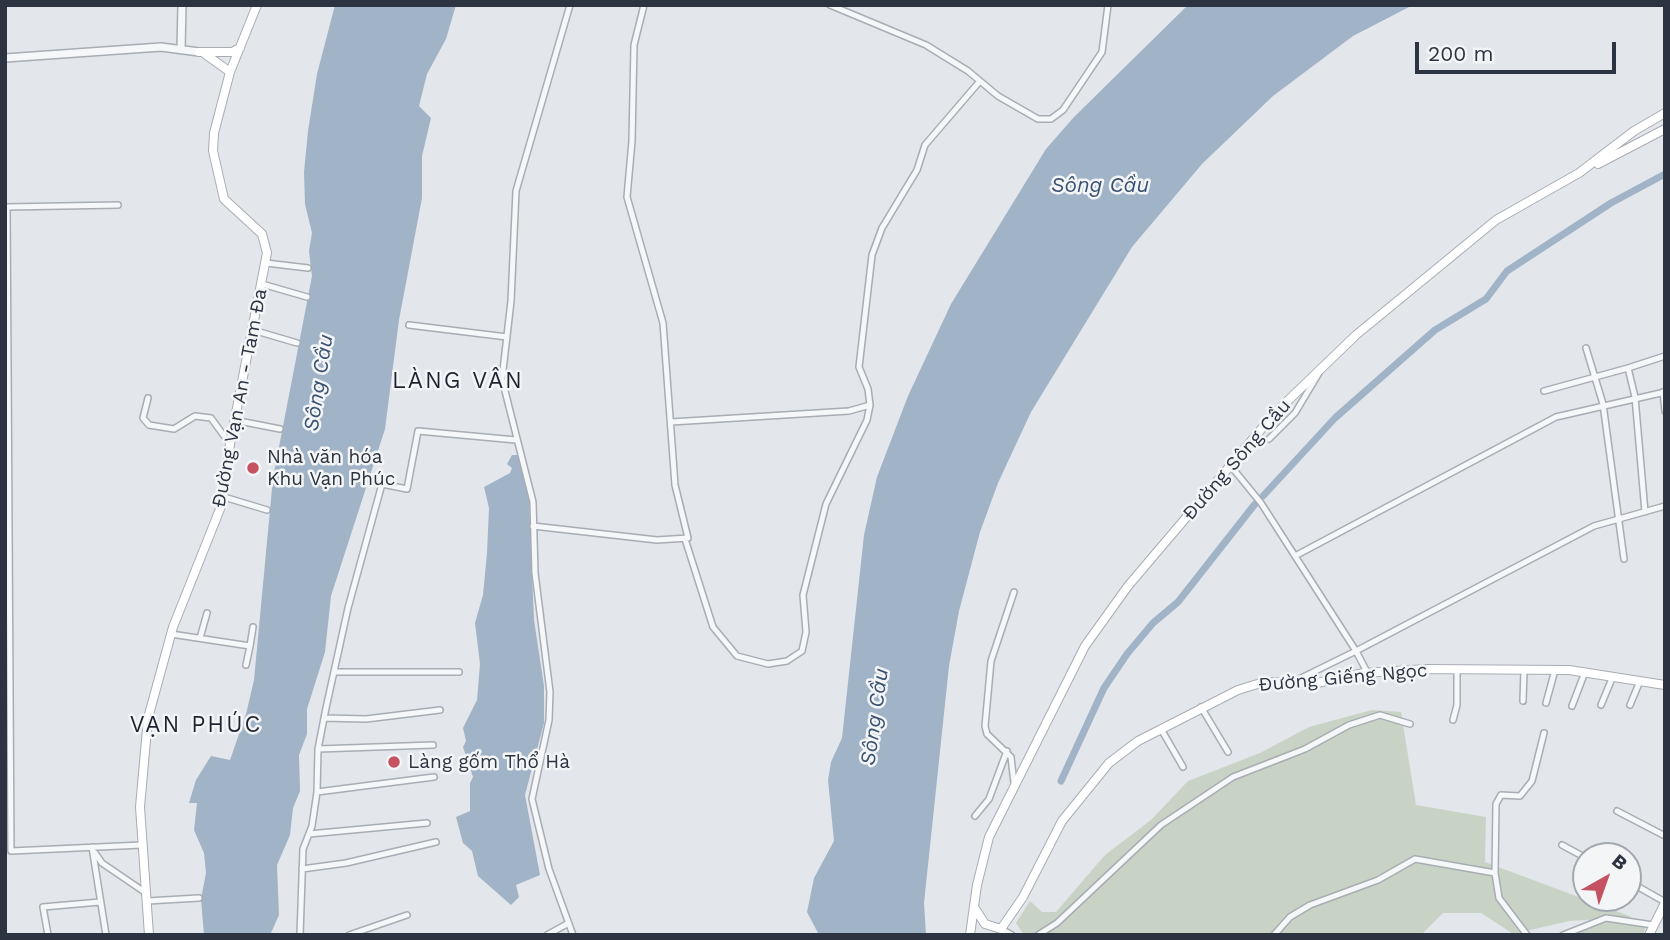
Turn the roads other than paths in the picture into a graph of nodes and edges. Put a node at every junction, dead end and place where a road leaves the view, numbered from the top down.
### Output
1 (182, 5) edge
2 (257, 5) edge
3 (570, 5) edge
4 (644, 5) edge
5 (830, 5) edge
6 (1108, 5) edge
7 (240, 48) junction
8 (181, 49) junction
9 (199, 52) junction
10 (5, 58) edge
11 (230, 72) junction
12 (980, 80) junction
13 (1665, 113) edge
14 (1665, 130) edge
15 (1579, 173) junction
16 (118, 205) dead end
17 (6, 207) edge
18 (266, 263) junction
19 (308, 268) dead end
20 (262, 284) junction
21 (307, 297) dead end
22 (6, 319) edge
23 (409, 325) dead end
24 (253, 330) junction
25 (507, 337) junction
26 (298, 343) dead end
27 (1586, 348) dead end
28 (1665, 356) edge
29 (1322, 367) junction
30 (1628, 368) junction
31 (1595, 377) junction
32 (1545, 391) dead end
33 (1664, 392) edge
34 (1636, 397) junction
35 (148, 398) dead end
36 (1603, 404) junction
37 (870, 405) junction
38 (1665, 411) edge
39 (234, 420) junction
40 (670, 422) junction
41 (281, 429) dead end
42 (1269, 439) dead end
43 (516, 440) junction
44 (230, 444) junction
45 (1230, 465) junction
46 (224, 497) junction
47 (1665, 506) edge
48 (267, 510) dead end
49 (1645, 512) junction
50 (1617, 519) junction
51 (533, 526) junction
52 (685, 539) junction
53 (1295, 556) junction
54 (1623, 559) dead end
55 (1014, 592) dead end
56 (207, 613) dead end
57 (253, 627) dead end
58 (171, 634) junction
59 (200, 638) junction
60 (250, 646) junction
61 (1356, 651) junction
62 (246, 665) dead end
63 (1457, 669) junction
64 (1524, 670) junction
65 (1555, 670) junction
66 (336, 672) junction
67 (459, 672) dead end
68 (1367, 672) junction
69 (1585, 672) junction
70 (1613, 676) junction
71 (1640, 681) junction
72 (1292, 682) junction
73 (1665, 685) edge
74 (1523, 701) dead end
75 (1546, 703) dead end
76 (1601, 705) dead end
77 (1630, 705) dead end
78 (1572, 706) dead end
79 (1200, 708) junction
80 (440, 710) dead end
81 (324, 718) junction
82 (1453, 720) dead end
83 (1410, 724) dead end
84 (1161, 729) junction
85 (1544, 733) dead end
86 (433, 745) dead end
87 (318, 750) junction
88 (1007, 751) junction
89 (1228, 752) dead end
90 (1184, 767) dead end
91 (434, 777) dead end
92 (1014, 785) junction
93 (317, 792) junction
94 (1617, 811) dead end
95 (975, 816) dead end
96 (427, 823) dead end
97 (309, 834) junction
98 (1665, 836) edge
99 (436, 842) dead end
100 (142, 845) junction
101 (1562, 845) dead end
102 (92, 847) junction
103 (1572, 850) edge
104 (8, 852) edge
105 (302, 869) junction
106 (1495, 873) junction
107 (145, 875) junction
108 (133, 884) junction
109 (1642, 889) edge
110 (146, 897) junction
111 (199, 898) dead end
112 (100, 902) junction
113 (1665, 902) edge
114 (974, 907) junction
115 (407, 915) dead end
116 (567, 924) junction
117 (1653, 925) junction
118 (1001, 929) junction
119 (48, 935) edge
120 (106, 935) edge
121 (149, 935) edge
122 (300, 935) edge
123 (349, 935) edge
124 (547, 935) edge
125 (573, 935) edge
126 (970, 935) edge
127 (1012, 935) edge
128 (1038, 935) edge
129 (1274, 935) edge
130 (1527, 935) edge
131 (1563, 935) edge
132 (1648, 935) edge

1 - 8 street
2 - 7 main road
3 - 25 street
4 - 40 street
5 - 12 street
6 - 12 street
7 - 9 main road
7 - 11 main road
8 - 9 street
8 - 10 street
9 - 11 main road
11 - 18 main road, Đường Vạn An - Tam Đa
12 - 37 street
13 - 15 main road, Đường Sông Cầu
14 - 15 main road
15 - 29 main road, Đường Sông Cầu
16 - 17 street
17 - 22 street
18 - 19 street
18 - 20 main road, Đường Vạn An - Tam Đa
20 - 21 street
20 - 24 main road, Đường Vạn An - Tam Đa
22 - 104 street
23 - 25 street
24 - 26 street
24 - 39 main road, Đường Vạn An - Tam Đa
25 - 43 street
27 - 31 street
28 - 30 street
29 - 42 street
29 - 45 main road, Đường Sông Cầu
30 - 31 street
30 - 34 street
31 - 32 street
31 - 36 street
33 - 34 street
33 - 38 street
34 - 36 street
34 - 49 street
35 - 44 street
36 - 50 street
36 - 53 street
37 - 40 street
37 - 52 street
39 - 41 street
39 - 44 main road, Đường Vạn An - Tam Đa
40 - 52 street
43 - 51 street
43 - 66 street
44 - 46 main road, Đường Vạn An - Tam Đa
45 - 53 street
45 - 92 main road, Đường Sông Cầu
46 - 48 street
46 - 58 main road, Đường Vạn An - Tam Đa
47 - 49 street
49 - 50 street
50 - 54 street
50 - 61 street
51 - 52 street
51 - 116 street
53 - 61 street
55 - 88 street
56 - 59 street
57 - 60 street
58 - 59 street
58 - 100 main road, Đường Vạn An - Tam Đa
59 - 60 street
60 - 62 street
61 - 68 street
61 - 72 street
63 - 64 main road, Đường Giếng Ngọc
63 - 68 main road, Đường Giếng Ngọc
63 - 82 street
64 - 65 main road, Đường Giếng Ngọc
64 - 74 street
65 - 69 main road, Đường Giếng Ngọc
65 - 75 street
66 - 67 street
66 - 81 street
68 - 72 main road, Đường Giếng Ngọc
69 - 70 main road, Đường Giếng Ngọc
69 - 78 street
70 - 71 main road, Đường Giếng Ngọc
70 - 76 street
71 - 73 main road, Đường Giếng Ngọc
71 - 77 street
72 - 79 main road, Đường Giếng Ngọc
79 - 84 main road, Đường Giếng Ngọc
79 - 89 street
80 - 81 street
81 - 87 street
83 - 128 street
84 - 90 street
84 - 118 main road, Đường Giếng Ngọc
85 - 106 street
86 - 87 street
87 - 93 street
88 - 92 street
88 - 95 street
91 - 93 street
92 - 114 main road, Đường Sông Cầu
93 - 97 street
94 - 98 street
96 - 97 street
97 - 105 street
99 - 105 street
100 - 102 street
100 - 107 main road, Đường Vạn An - Tam Đa
101 - 103 street
102 - 104 street
102 - 108 street
102 - 112 street
105 - 122 street
106 - 129 street
106 - 130 street
107 - 108 street
107 - 110 main road, Đường Vạn An - Tam Đa
108 - 110 street
109 - 113 street
110 - 111 street
110 - 121 main road, Đường Vạn An - Tam Đa
112 - 119 street
112 - 120 street
113 - 117 main road
114 - 118 main road
114 - 126 main road, Đường Sông Cầu
115 - 123 street
116 - 124 street
116 - 125 street
117 - 131 street
117 - 132 main road
118 - 127 street

